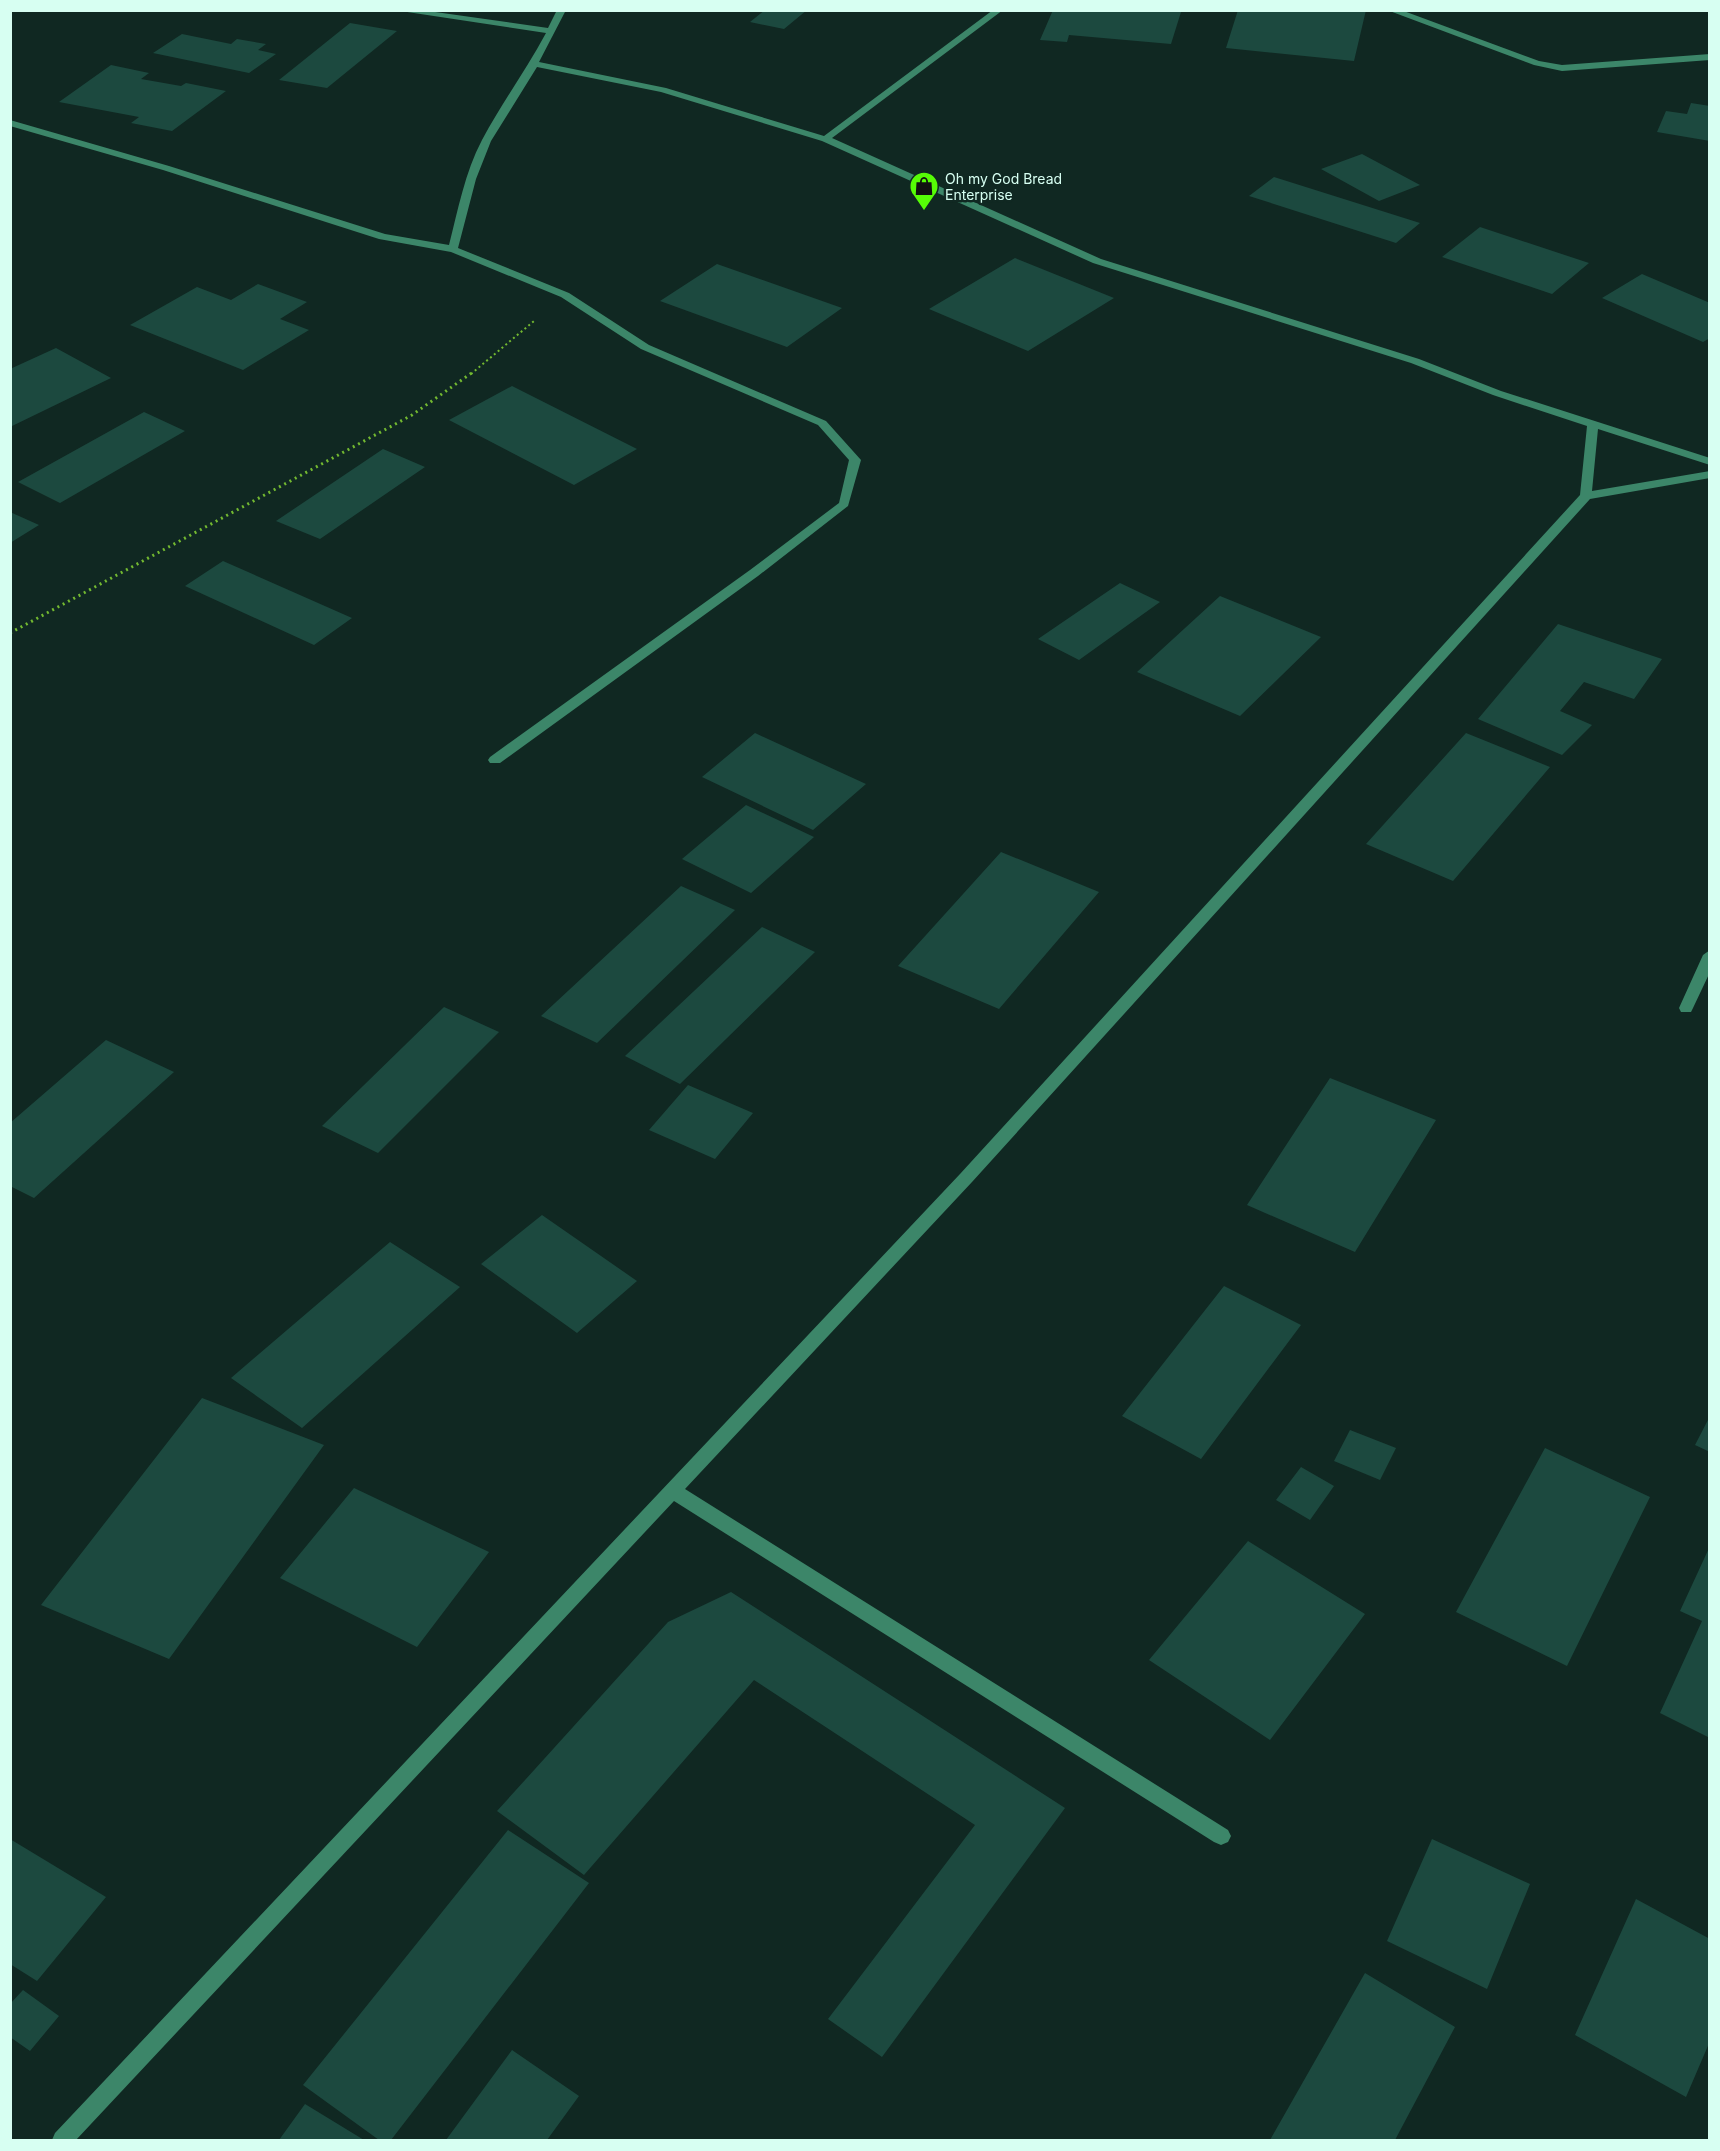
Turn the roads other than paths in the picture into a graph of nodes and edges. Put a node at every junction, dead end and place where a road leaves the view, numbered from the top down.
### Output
1 (398, 10) edge
2 (562, 10) edge
3 (999, 10) edge
4 (1391, 10) edge
5 (550, 31) junction
6 (1710, 57) edge
7 (534, 64) junction
8 (10, 123) edge
9 (825, 139) junction
10 (453, 249) junction
11 (1593, 423) junction
12 (1710, 462) edge
13 (1710, 474) edge
14 (1586, 496) junction
15 (495, 760) dead end
16 (1710, 955) edge
17 (1686, 1008) dead end
18 (673, 1491) junction
19 (1221, 1836) dead end
20 (62, 2140) edge

1 - 5 street
2 - 5 street
3 - 9 street
4 - 6 street
5 - 7 street
7 - 9 street
7 - 10 street
8 - 10 street
9 - 11 street
10 - 15 street
11 - 12 street
11 - 14 street
13 - 14 street
14 - 18 street
16 - 17 street
18 - 19 street
18 - 20 street

